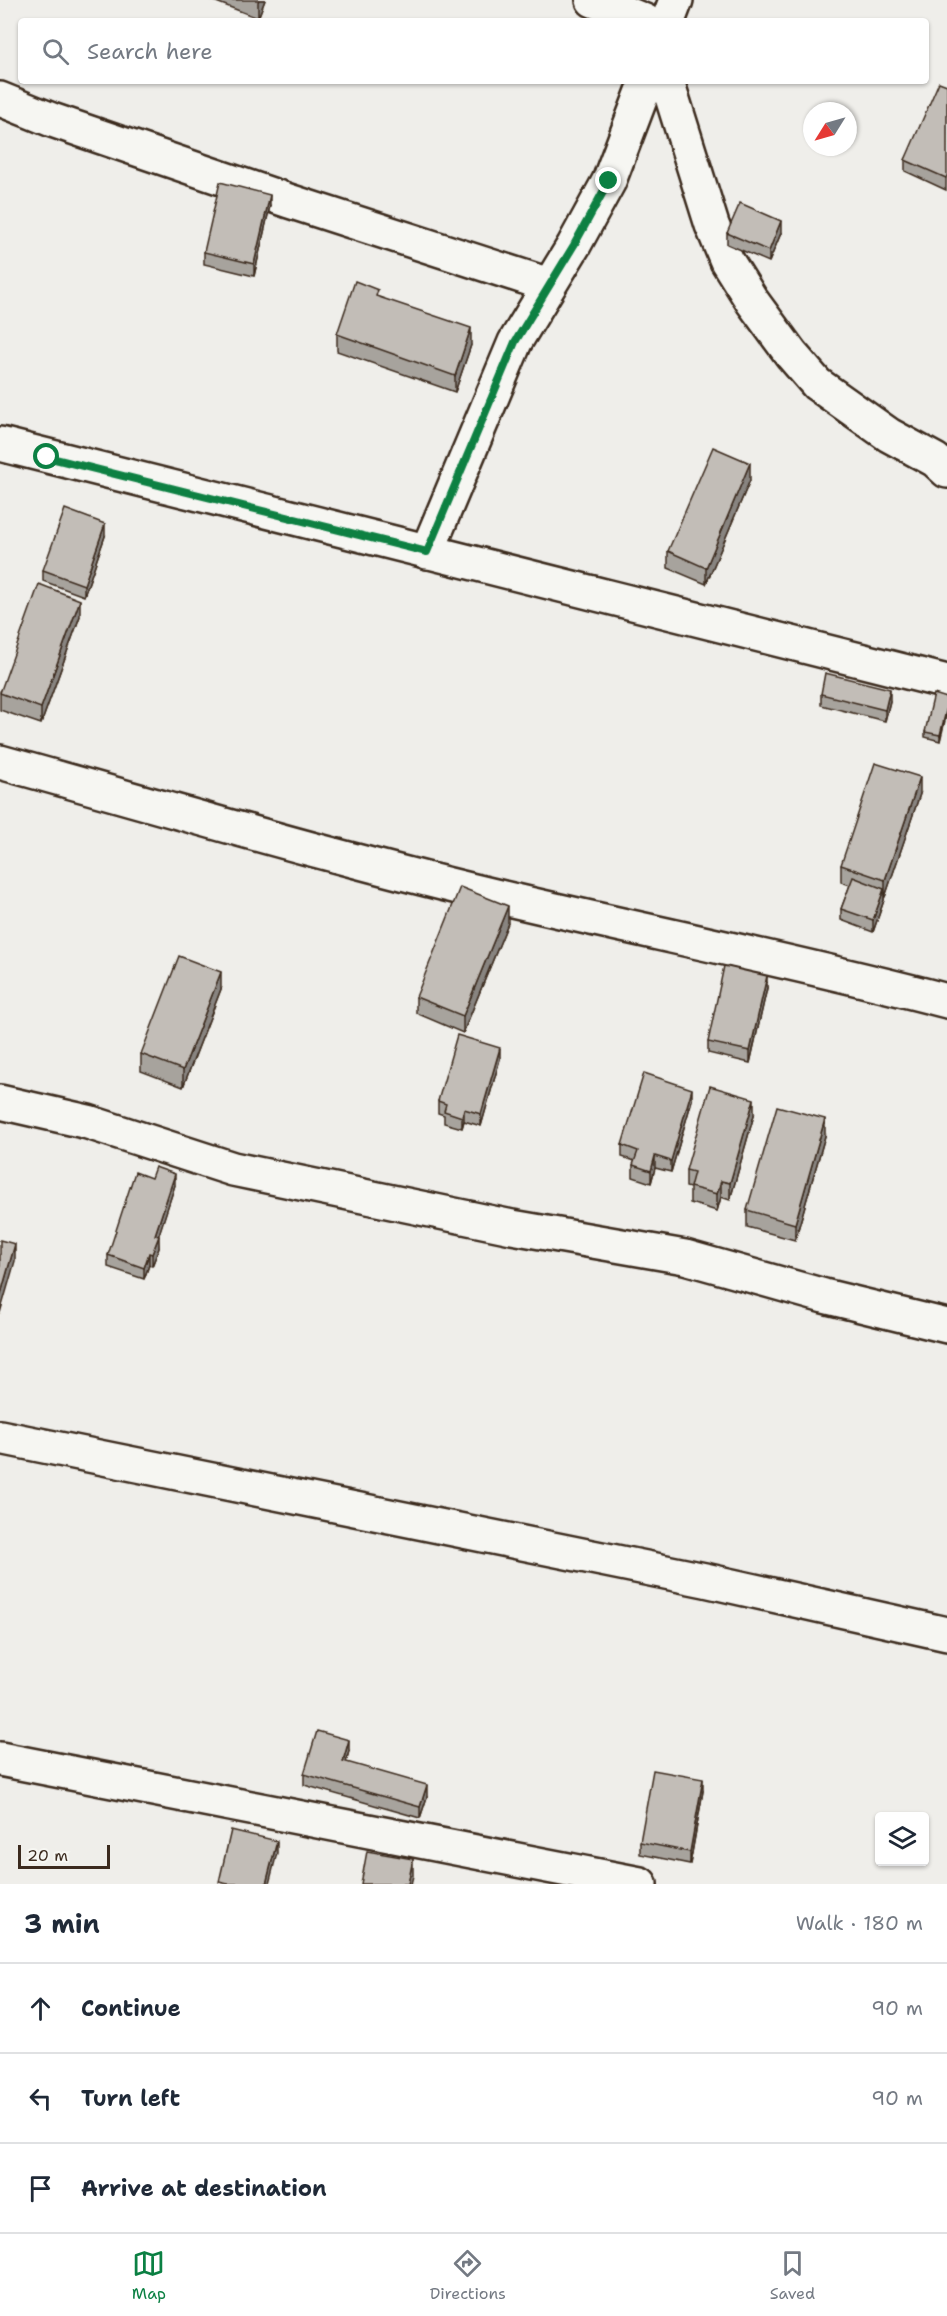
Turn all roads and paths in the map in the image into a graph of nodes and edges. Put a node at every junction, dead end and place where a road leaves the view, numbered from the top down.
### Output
1 (593, 0) edge
2 (675, 0) edge
3 (638, 18) edge
4 (669, 18) edge
5 (646, 84) edge
6 (668, 84) edge
7 (0, 99) edge
8 (549, 285) junction
9 (0, 444) edge
10 (947, 471) edge
11 (427, 552) junction
12 (947, 682) edge
13 (0, 762) edge
14 (947, 1001) edge
15 (0, 1102) edge
16 (947, 1326) edge
17 (0, 1437) edge
18 (947, 1634) edge
19 (0, 1759) edge
20 (640, 1884) edge

1 - 3 street
2 - 4 street
5 - 8 street
6 - 10 street
7 - 8 street
8 - 11 street
9 - 11 street
11 - 12 street
13 - 14 street
15 - 16 street
17 - 18 street
19 - 20 street

